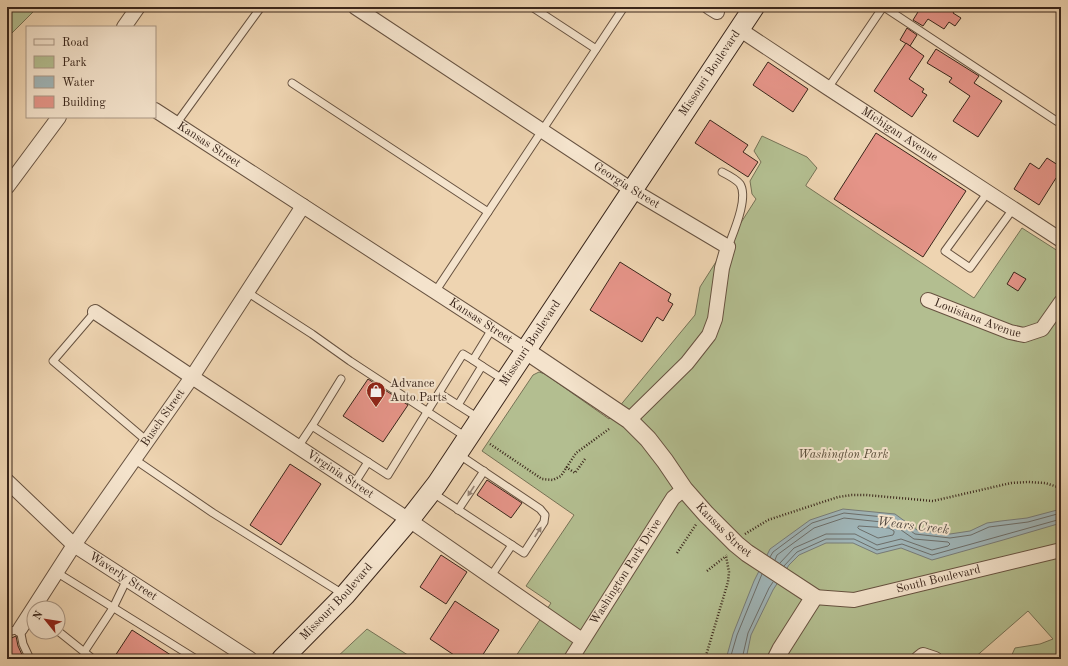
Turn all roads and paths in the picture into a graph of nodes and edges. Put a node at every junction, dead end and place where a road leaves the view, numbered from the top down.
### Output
1 (138, 7) edge
2 (261, 7) edge
3 (355, 7) edge
4 (532, 7) edge
5 (624, 7) edge
6 (754, 7) edge
7 (884, 7) edge
8 (125, 26) edge
9 (739, 29) junction
10 (596, 49) junction
11 (292, 83) dead end
12 (828, 88) junction
13 (156, 111) edge
14 (58, 118) edge
15 (176, 124) junction
16 (1061, 124) edge
17 (542, 130) junction
18 (722, 172) dead end
19 (7, 187) edge
20 (632, 190) junction
21 (988, 192) junction
22 (302, 206) junction
23 (1013, 209) junction
24 (488, 212) junction
25 (1061, 240) edge
26 (728, 247) junction
27 (247, 292) junction
28 (435, 292) junction
29 (928, 300) dead end
30 (1061, 302) edge
31 (95, 312) joint
32 (492, 329) junction
33 (525, 350) junction
34 (472, 360) junction
35 (482, 366) junction
36 (192, 377) junction
37 (341, 379) dead end
38 (506, 380) junction
39 (439, 393) junction
40 (458, 405) junction
41 (428, 412) junction
42 (480, 419) junction
43 (628, 420) junction
44 (312, 426) junction
45 (608, 429) dead end
46 (147, 441) junction
47 (490, 444) dead end
48 (463, 446) junction
49 (298, 447) junction
50 (134, 459) junction
51 (585, 459) dead end
52 (368, 462) junction
53 (566, 467) junction
54 (484, 471) junction
55 (7, 481) edge
56 (354, 484) junction
57 (1061, 488) edge
58 (684, 489) junction
59 (431, 492) junction
60 (458, 510) junction
61 (409, 520) junction
62 (699, 520) dead end
63 (743, 536) dead end
64 (74, 545) junction
65 (512, 545) junction
66 (1061, 550) edge
67 (728, 552) dead end
68 (677, 553) dead end
69 (726, 556) junction
70 (706, 571) dead end
71 (56, 572) junction
72 (491, 576) junction
73 (127, 579) junction
74 (345, 595) junction
75 (814, 597) junction
76 (40, 600) edge
77 (113, 608) junction
78 (26, 618) edge
79 (13, 630) edge
80 (66, 637) edge
81 (582, 640) junction
82 (84, 652) junction
83 (30, 659) edge
84 (93, 659) edge
85 (196, 659) edge
86 (250, 659) edge
87 (282, 659) edge
88 (571, 659) edge
89 (705, 659) edge
90 (776, 659) edge

1 - 8 street
2 - 15 lane
3 - 17 street, Georgia Street
4 - 10 lane
5 - 10 lane
6 - 9 main road, Missouri Boulevard
7 - 12 lane
7 - 16 lane
9 - 12 street, Michigan Avenue
9 - 20 main road, Missouri Boulevard
10 - 17 lane
11 - 24 lane
12 - 21 street, Michigan Avenue
13 - 15 street, Kansas Street
14 - 19 street
15 - 22 street, Kansas Street
17 - 20 street, Georgia Street
17 - 24 lane
18 - 26 lane
20 - 26 street, Georgia Street
20 - 33 main road, Missouri Boulevard
21 - 23 street, Michigan Avenue
21 - 23 lane
22 - 27 street, Busch Street
22 - 28 street, Kansas Street
23 - 25 street, Michigan Avenue
24 - 28 lane
26 - 43 street
27 - 36 street, Busch Street
27 - 41 lane
28 - 32 street, Kansas Street
29 - 30 street, Louisiana Avenue
31 - 36 street, Virginia Street
31 - 46 lane
32 - 33 street, Kansas Street
32 - 34 lane
33 - 38 main road, Missouri Boulevard
33 - 43 street, Kansas Street
34 - 35 lane
34 - 39 lane
35 - 38 lane
35 - 40 lane
36 - 46 street, Busch Street
36 - 49 street, Virginia Street
37 - 44 lane
38 - 42 main road, Missouri Boulevard
39 - 40 lane
39 - 41 lane
40 - 42 lane
41 - 48 lane
41 - 52 lane
42 - 48 main road, Missouri Boulevard
43 - 58 street, Kansas Street
44 - 49 lane
44 - 52 lane
45 - 53 path
46 - 50 street, Busch Street
47 - 53 path
48 - 54 lane
48 - 59 main road, Missouri Boulevard
49 - 56 street, Virginia Street
50 - 64 street, Busch Street
50 - 74 lane
51 - 53 path
52 - 56 lane
54 -> 60 lane
65 -> 54 lane
55 - 64 street, Waverly Street
56 - 61 street, Virginia Street
57 - 63 path
58 - 75 street, Kansas Street
58 - 81 street, Washington Park Drive
59 - 60 lane
59 - 61 main road, Missouri Boulevard
60 - 65 lane
61 - 72 street, Virginia Street
61 - 74 main road, Missouri Boulevard
62 - 68 path
64 - 71 street, Busch Street
64 - 73 street, Waverly Street
65 - 72 lane
66 - 75 street, South Boulevard
67 - 69 path
69 - 70 path
69 - 89 path
71 - 76 street, Busch Street
71 - 77 lane
72 - 81 street, Virginia Street
73 - 77 lane
73 - 86 street, Waverly Street
74 - 87 main road, Missouri Boulevard
75 - 90 street
77 - 82 lane
77 - 85 lane
78 - 79 street, Busch Street
79 - 83 lane
80 - 82 lane
81 - 88 street, Washington Park Drive
82 - 84 lane

